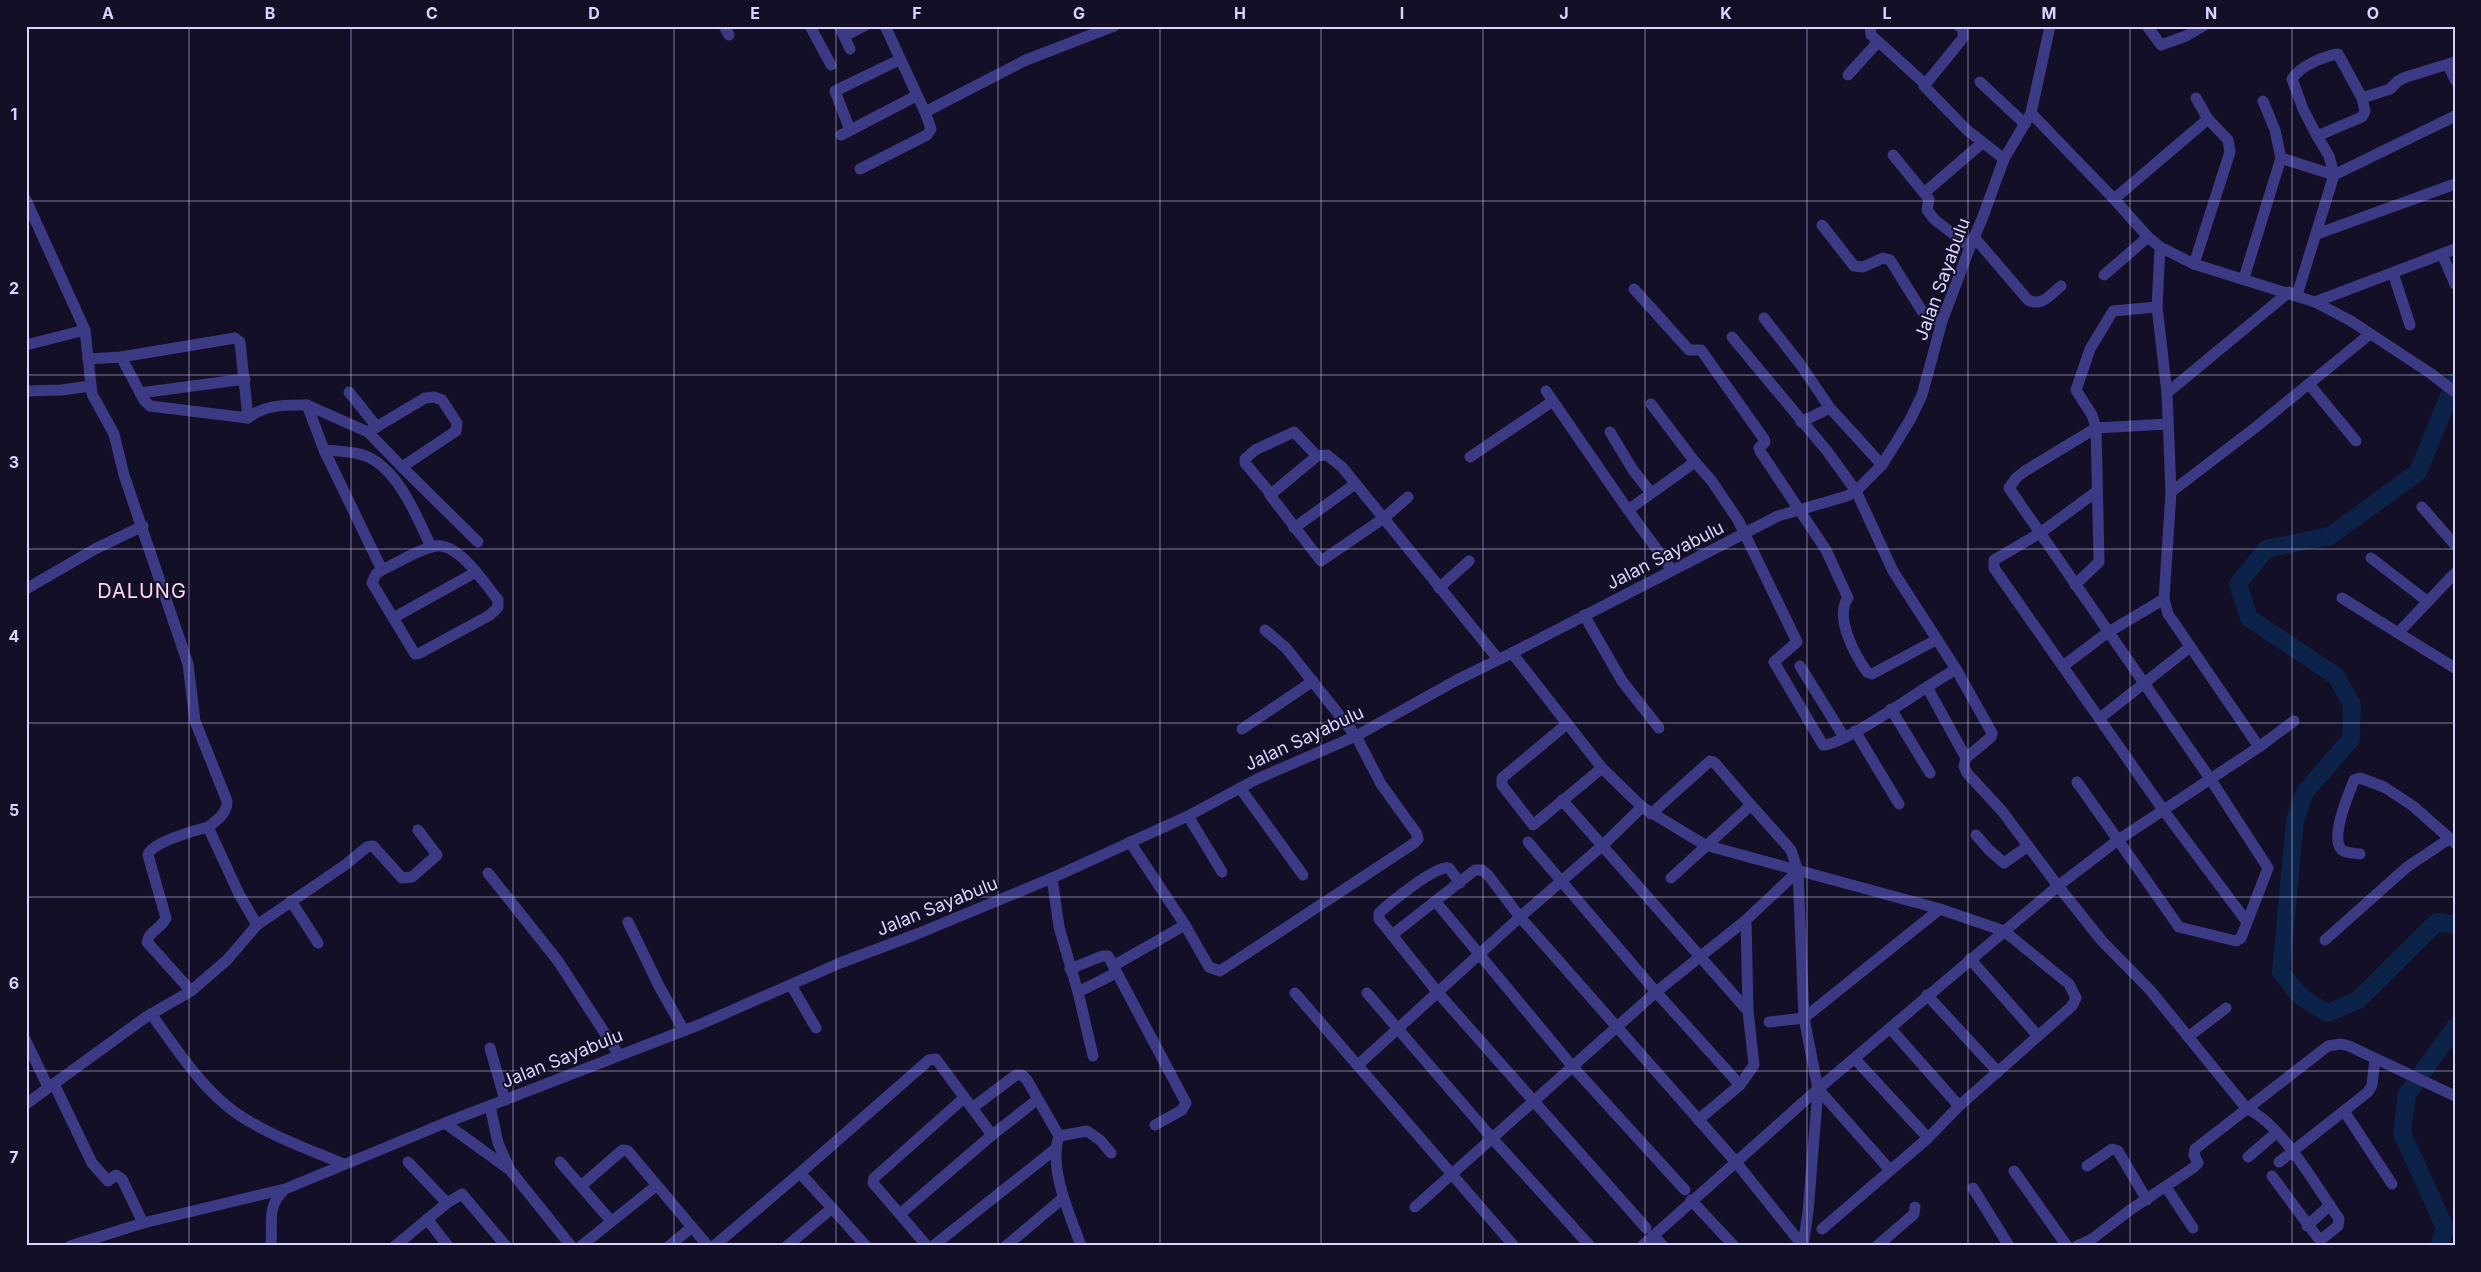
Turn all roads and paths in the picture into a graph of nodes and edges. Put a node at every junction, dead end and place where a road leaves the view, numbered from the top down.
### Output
1 (810, 26) edge
2 (864, 26) edge
3 (884, 26) edge
4 (1114, 26) edge
5 (1870, 26) edge
6 (1959, 26) edge
7 (2050, 26) edge
8 (2147, 26) edge
9 (2203, 26) edge
10 (842, 31) edge
11 (1878, 42) junction
12 (850, 49) dead end
13 (899, 60) junction
14 (2451, 64) edge
15 (831, 65) dead end
16 (1848, 75) dead end
17 (2455, 80) edge
18 (1980, 82) dead end
19 (1924, 83) junction
20 (916, 96) junction
21 (2196, 98) dead end
22 (2362, 98) junction
23 (2263, 101) dead end
24 (925, 112) junction
25 (2455, 116) edge
26 (2028, 118) junction
27 (2208, 119) junction
28 (2317, 136) junction
29 (1982, 143) junction
30 (1893, 155) dead end
31 (2281, 158) junction
32 (2004, 160) junction
33 (860, 169) dead end
34 (2334, 174) junction
35 (2455, 184) edge
36 (1924, 193) junction
37 (2114, 198) junction
38 (26, 200) edge
39 (1822, 225) dead end
40 (2317, 234) junction
41 (2148, 237) junction
42 (1972, 242) junction
43 (2160, 247) junction
44 (2455, 249) edge
45 (2442, 254) junction
46 (2194, 264) junction
47 (2393, 273) junction
48 (2104, 275) dead end
49 (2244, 278) junction
50 (2455, 284) edge
51 (2061, 286) dead end
52 (1634, 290) dead end
53 (2293, 293) junction
54 (2315, 302) junction
55 (2158, 307) junction
56 (1764, 318) dead end
57 (1942, 321) junction
58 (2410, 325) dead end
59 (85, 330) junction
60 (2370, 334) junction
61 (1732, 337) dead end
62 (26, 345) edge
63 (121, 357) junction
64 (88, 358) junction
65 (245, 379) junction
66 (2310, 384) junction
67 (90, 386) junction
68 (26, 391) edge
69 (1546, 391) dead end
70 (349, 392) dead end
71 (2455, 392) edge
72 (2167, 393) junction
73 (140, 394) junction
74 (1553, 401) junction
75 (1651, 404) dead end
76 (307, 405) junction
77 (1830, 408) junction
78 (248, 418) junction
79 (1801, 422) junction
80 (2168, 424) junction
81 (2096, 428) junction
82 (372, 429) junction
83 (1610, 432) dead end
84 (2356, 441) dead end
85 (324, 450) junction
86 (1317, 456) junction
87 (1470, 457) dead end
88 (1695, 462) junction
89 (1882, 465) junction
90 (402, 468) junction
91 (1355, 484) junction
92 (1856, 490) junction
93 (2096, 492) junction
94 (2171, 492) junction
95 (1270, 493) junction
96 (1651, 493) junction
97 (1408, 497) dead end
98 (2422, 507) dead end
99 (1798, 509) junction
100 (1628, 510) junction
101 (1384, 518) junction
102 (143, 526) junction
103 (1294, 528) junction
104 (2040, 533) junction
105 (1744, 534) junction
106 (478, 542) dead end
107 (2455, 546) edge
108 (431, 547) junction
109 (2371, 558) dead end
110 (1469, 561) dead end
111 (382, 570) junction
112 (1672, 570) junction
113 (476, 572) junction
114 (2455, 574) edge
115 (2075, 585) junction
116 (1439, 588) junction
117 (26, 589) edge
118 (2342, 598) dead end
119 (2164, 600) junction
120 (2427, 601) junction
121 (1584, 615) junction
122 (393, 618) junction
123 (1265, 630) dead end
124 (2108, 633) junction
125 (2398, 633) junction
126 (1936, 640) junction
127 (2190, 648) junction
128 (1512, 654) junction
129 (1498, 659) junction
130 (1800, 666) dead end
131 (2063, 666) junction
132 (2455, 668) edge
133 (1956, 670) junction
134 (1313, 681) junction
135 (2143, 683) junction
136 (1927, 687) junction
137 (1891, 709) junction
138 (2100, 718) junction
139 (2294, 721) dead end
140 (1567, 724) junction
141 (1659, 728) dead end
142 (1242, 730) dead end
143 (1855, 731) junction
144 (1356, 736) junction
145 (1844, 737) junction
146 (2259, 747) junction
147 (1966, 758) junction
148 (1602, 768) junction
149 (1930, 773) dead end
150 (2210, 780) junction
151 (2078, 782) dead end
152 (1240, 788) junction
153 (1562, 800) junction
154 (1899, 804) dead end
155 (1751, 805) junction
156 (1647, 811) junction
157 (2164, 811) junction
158 (1188, 816) junction
159 (208, 827) junction
160 (418, 830) dead end
161 (1976, 835) dead end
162 (2118, 840) junction
163 (2452, 841) edge
164 (1130, 842) junction
165 (1528, 842) dead end
166 (1603, 845) junction
167 (1705, 845) junction
168 (2028, 846) junction
169 (2360, 854) dead end
170 (1798, 871) junction
171 (1222, 872) dead end
172 (488, 874) dead end
173 (1303, 875) dead end
174 (1052, 878) junction
175 (1671, 878) dead end
176 (1561, 881) junction
177 (1460, 883) junction
178 (2058, 886) junction
179 (291, 902) junction
180 (1436, 902) junction
181 (1940, 909) junction
182 (1520, 917) junction
183 (1746, 920) junction
184 (628, 922) dead end
185 (2247, 922) junction
186 (257, 925) junction
187 (1185, 925) junction
188 (2004, 931) junction
189 (1392, 935) junction
190 (2325, 940) dead end
191 (318, 943) dead end
192 (1701, 955) junction
193 (1480, 956) junction
194 (1970, 959) junction
195 (1070, 969) junction
196 (1114, 969) junction
197 (791, 985) junction
198 (191, 991) junction
199 (1078, 992) junction
200 (1656, 992) junction
201 (1295, 993) dead end
202 (1367, 993) dead end
203 (1439, 994) junction
204 (1927, 995) junction
205 (2226, 1008) dead end
206 (1748, 1011) junction
207 (151, 1014) junction
208 (1804, 1018) junction
209 (1769, 1022) dead end
210 (816, 1028) dead end
211 (1398, 1028) junction
212 (1616, 1028) junction
213 (1890, 1028) junction
214 (683, 1029) junction
215 (2038, 1036) junction
216 (2188, 1038) junction
217 (26, 1041) edge
218 (490, 1048) dead end
219 (619, 1055) junction
220 (1093, 1056) dead end
221 (1855, 1059) junction
222 (2379, 1061) junction
223 (1358, 1065) junction
224 (1572, 1066) junction
225 (1998, 1072) junction
226 (51, 1085) junction
227 (1740, 1085) junction
228 (1818, 1089) junction
229 (2454, 1095) edge
230 (964, 1098) junction
231 (1038, 1099) junction
232 (505, 1100) junction
233 (1534, 1102) junction
234 (26, 1104) edge
235 (490, 1106) junction
236 (1959, 1106) junction
237 (972, 1108) junction
238 (2247, 1109) junction
239 (2344, 1111) junction
240 (1698, 1120) junction
241 (445, 1123) junction
242 (1155, 1125) dead end
243 (2276, 1133) junction
244 (992, 1135) junction
245 (1059, 1136) junction
246 (1492, 1138) junction
247 (1928, 1138) junction
248 (1054, 1150) junction
249 (2292, 1151) junction
250 (1111, 1153) dead end
251 (2248, 1156) dead end
252 (408, 1162) dead end
253 (560, 1162) dead end
254 (1735, 1162) junction
255 (2279, 1162) dead end
256 (344, 1164) junction
257 (2088, 1166) dead end
258 (510, 1170) junction
259 (1890, 1170) junction
260 (2014, 1171) dead end
261 (800, 1173) junction
262 (1452, 1174) junction
263 (2272, 1176) dead end
264 (2392, 1184) dead end
265 (581, 1186) junction
266 (656, 1186) junction
267 (2166, 1186) junction
268 (1973, 1188) dead end
269 (285, 1189) junction
270 (1688, 1195) junction
271 (1064, 1198) junction
272 (2147, 1200) junction
273 (447, 1203) junction
274 (2330, 1205) junction
275 (1415, 1207) dead end
276 (1915, 1207) dead end
277 (832, 1208) junction
278 (900, 1214) junction
279 (427, 1220) junction
280 (611, 1221) junction
281 (143, 1223) junction
282 (2307, 1226) junction
283 (692, 1227) junction
284 (2193, 1228) dead end
285 (1822, 1229) dead end
286 (1650, 1232) junction
287 (1077, 1244) edge
288 (863, 1245) edge
289 (70, 1246) edge
290 (271, 1246) edge
291 (395, 1246) edge
292 (448, 1246) edge
293 (506, 1246) edge
294 (571, 1246) edge
295 (581, 1246) edge
296 (669, 1246) edge
297 (708, 1246) edge
298 (714, 1246) edge
299 (787, 1246) edge
300 (926, 1246) edge
301 (933, 1246) edge
302 (1006, 1246) edge
303 (1514, 1246) edge
304 (1590, 1246) edge
305 (1642, 1246) edge
306 (1663, 1246) edge
307 (1734, 1246) edge
308 (1877, 1246) edge
309 (2009, 1246) edge
310 (2067, 1246) edge
311 (2077, 1246) edge

1 - 15 street
2 - 10 street
3 - 13 street
4 - 24 street
5 - 11 street
6 - 19 street
7 - 26 street, Jalan Sayabulu
8 - 9 street
10 - 12 street
11 - 16 street
11 - 19 street
13 - 20 street
13 - 20 street
14 - 17 street
14 - 22 street
18 - 26 street
19 - 29 street
20 - 24 street
21 - 27 street
22 - 28 street
22 - 28 street
23 - 31 street
24 - 33 street
25 - 34 street
26 - 32 street, Jalan Sayabulu
26 - 37 street
27 - 37 street
27 - 46 street
28 - 34 street
29 - 32 street
29 - 36 street
30 - 36 street
31 - 34 street
31 - 49 street
32 - 42 street, Jalan Sayabulu
34 - 40 street
35 - 40 street
36 - 42 street
37 - 41 street
38 - 59 street
39 - 57 street
40 - 53 street
41 - 43 street
41 - 48 street
42 - 51 street
42 - 57 street, Jalan Sayabulu
43 - 46 street
43 - 55 street
44 - 45 street
45 - 47 street
45 - 50 street
46 - 49 street
47 - 54 street
47 - 58 street
49 - 53 street
52 - 99 street
53 - 54 street
53 - 72 street
54 - 60 street
55 - 72 street
55 - 81 street
56 - 77 street
57 - 89 street, Jalan Sayabulu
59 - 62 street
59 - 64 street
60 - 66 street
60 - 71 street
61 - 79 street
63 - 64 street
63 - 65 street
63 - 73 street
64 - 67 street
65 - 73 street
65 - 78 street
66 - 84 street
66 - 94 street
67 - 68 street
67 - 102 street
69 - 74 street
70 - 82 street
72 - 80 street
73 - 78 street
74 - 87 street
74 - 100 street
75 - 88 street
76 - 78 street
76 - 82 street
76 - 85 street
77 - 79 street
77 - 89 street
79 - 92 street
80 - 81 street
80 - 94 street
81 - 93 street
81 - 104 street
82 - 90 street
82 - 90 street
83 - 96 street
85 - 108 street
85 - 111 street
86 - 91 street
86 - 95 street
86 - 95 street
88 - 96 street
88 - 105 street
89 - 92 street, Jalan Sayabulu
90 - 106 street
91 - 101 street
91 - 103 street
92 - 99 street, Jalan Sayabulu
92 - 126 street
93 - 104 street
93 - 115 street
94 - 119 street
95 - 103 street
96 - 100 street
97 - 101 street
98 - 107 street
99 - 105 street, Jalan Sayabulu
99 - 126 street
100 - 112 street
101 - 103 street
101 - 116 street
102 - 117 street
102 - 159 street
104 - 115 street
104 - 131 street
105 - 112 street, Jalan Sayabulu
105 - 145 street
108 - 111 street
108 - 113 street
109 - 120 street
110 - 116 street
111 - 122 street
112 - 121 street, Jalan Sayabulu
113 - 122 street
113 - 122 street
114 - 120 street
115 - 124 street
116 - 129 street
118 - 125 street
119 - 124 street
119 - 127 street
120 - 125 street
121 - 128 street, Jalan Sayabulu
121 - 141 street
123 - 134 street
124 - 131 street
124 - 135 street
125 - 132 street
126 - 133 street
127 - 135 street
127 - 146 street
128 - 129 street, Jalan Sayabulu
128 - 140 street
129 - 144 street, Jalan Sayabulu
130 - 145 street
131 - 138 street
133 - 136 street
133 - 147 street
134 - 142 street
134 - 144 street
135 - 138 street
135 - 150 street
136 - 137 street
136 - 147 street
137 - 143 street
137 - 149 street
138 - 157 street
139 - 146 street
140 - 148 street
140 - 153 street
143 - 145 street
143 - 154 street
144 - 152 street, Jalan Sayabulu
144 - 187 street
146 - 150 street
147 - 168 street
148 - 153 street
148 - 156 street
150 - 157 street
150 - 185 street
151 - 162 street
152 - 158 street, Jalan Sayabulu
152 - 173 street
153 - 166 street
155 - 156 street
155 - 167 street
155 - 170 street
156 - 166 street
156 - 167 street
157 - 162 street
157 - 185 street
158 - 164 street, Jalan Sayabulu
158 - 171 street
159 - 186 street
159 - 198 street
160 - 179 street
161 - 168 street
162 - 178 street
162 - 185 street
163 - 169 street
163 - 190 street
164 - 174 street, Jalan Sayabulu
164 - 187 street
165 - 176 street
166 - 176 street
166 - 192 street
167 - 170 street
167 - 175 street
168 - 178 street
170 - 181 street
170 - 183 street
170 - 208 street
172 - 219 street
174 - 195 street
174 - 197 street, Jalan Sayabulu
176 - 182 street
176 - 200 street
177 - 180 street
177 - 182 street
177 - 189 street
178 - 188 street
178 - 216 street
179 - 186 street
179 - 191 street
180 - 189 street
180 - 193 street
181 - 188 street
181 - 208 street
182 - 193 street
182 - 212 street
183 - 192 street
183 - 206 street
184 - 214 street
186 - 198 street
187 - 196 street
188 - 194 street
188 - 215 street
189 - 203 street
192 - 200 street
192 - 206 street
193 - 203 street
193 - 224 street
194 - 204 street
194 - 215 street
195 - 196 street
195 - 199 street
196 - 199 street
196 - 242 street
197 - 210 street
197 - 214 street, Jalan Sayabulu
198 - 207 street
199 - 220 street
200 - 212 street
200 - 227 street
201 - 223 street
202 - 211 street
203 - 211 street
203 - 233 street
204 - 213 street
204 - 225 street
205 - 216 street
206 - 227 street
207 - 226 street
207 - 256 street
208 - 209 street
208 - 228 street
211 - 223 street
211 - 246 street
212 - 224 street
212 - 240 street
213 - 221 street
213 - 236 street
214 - 219 street, Jalan Sayabulu
215 - 225 street
216 - 238 street
217 - 226 street
218 - 232 street
219 - 232 street, Jalan Sayabulu
221 - 228 street
221 - 247 street
222 - 229 street
222 - 238 street
222 - 239 street
223 - 262 street
224 - 233 street
224 - 270 street
225 - 236 street
226 - 234 street
226 - 281 street
227 - 240 street
228 - 254 street
228 - 254 street
228 - 259 street
230 - 237 street
230 - 261 street
230 - 278 street
231 - 237 street
231 - 244 street
231 - 245 street
232 - 235 street, Jalan Sayabulu
233 - 246 street
233 - 286 street
235 - 241 street, Jalan Sayabulu
235 - 258 street
236 - 247 street
237 - 244 street
238 - 243 street
238 - 267 street
239 - 249 street
239 - 264 street
240 - 254 street
241 - 256 street, Jalan Sayabulu
241 - 258 street
243 - 249 street
243 - 251 street
244 - 278 street
245 - 248 street
245 - 250 street
246 - 262 street
246 - 304 street
247 - 259 street
248 - 271 street
248 - 301 street
249 - 255 street
249 - 274 street
252 - 273 street
253 - 265 street
254 - 270 street
256 - 269 street, Jalan Sayabulu
257 - 272 street
258 - 294 street
259 - 285 street
260 - 310 street
261 - 277 street
261 - 298 street
262 - 275 street
262 - 303 street
263 - 282 street
265 - 266 street
265 - 280 street
266 - 280 street
266 - 283 street
267 - 272 street
267 - 284 street
268 - 309 street
269 - 281 street, Jalan Sayabulu
269 - 290 street
270 - 286 street
270 - 307 street
271 - 287 street
271 - 302 street
272 - 311 street
273 - 279 street
273 - 293 street
274 - 282 street
274 - 282 street
276 - 308 street
277 - 288 street
277 - 299 street
278 - 300 street
279 - 291 street
279 - 292 street
280 - 295 street
281 - 289 street, Jalan Sayabulu
283 - 296 street
283 - 297 street
286 - 305 street
286 - 306 street

